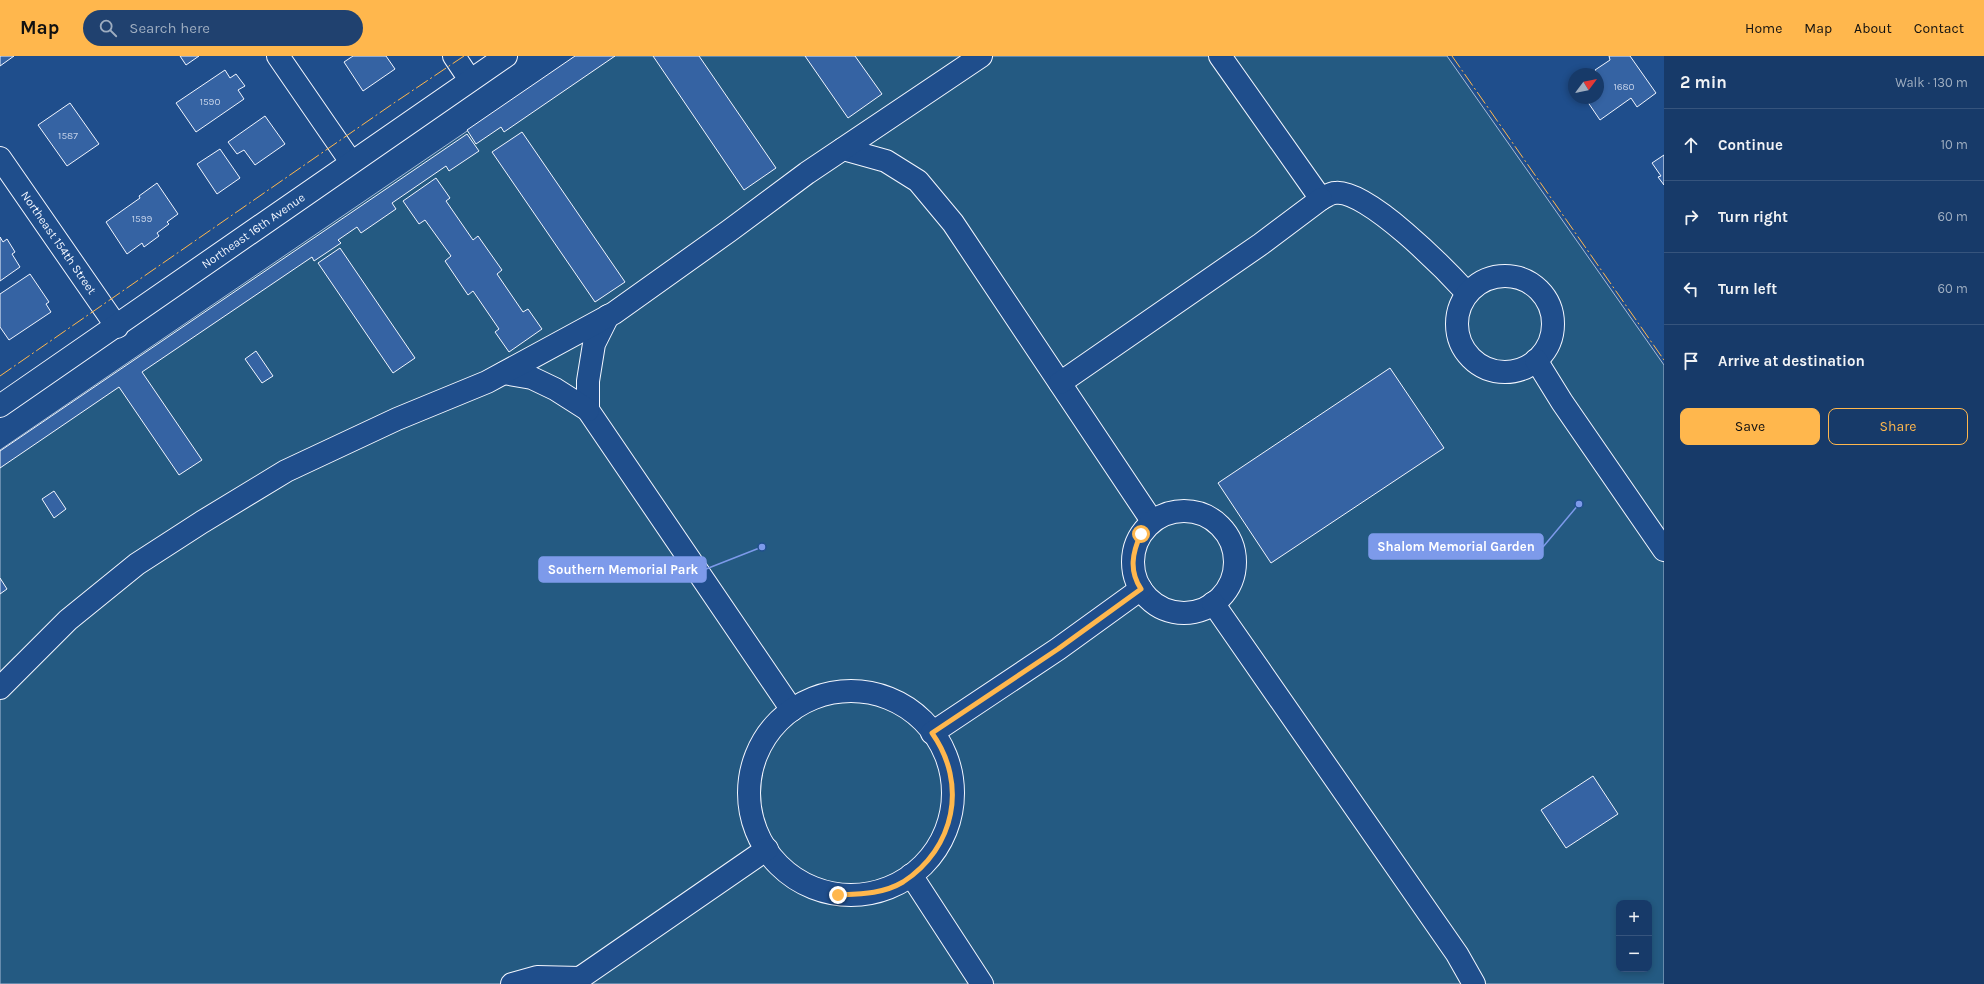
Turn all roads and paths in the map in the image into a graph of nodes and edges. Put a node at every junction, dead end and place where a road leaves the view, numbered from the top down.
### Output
1 (278, 56) edge
2 (454, 56) edge
3 (506, 56) edge
4 (981, 56) edge
5 (1220, 56) edge
6 (470, 80) junction
7 (843, 149) junction
8 (0, 158) edge
9 (351, 162) junction
10 (1321, 199) junction
11 (1467, 293) junction
12 (608, 316) junction
13 (117, 327) junction
14 (1536, 360) junction
15 (504, 373) junction
16 (1060, 383) junction
17 (0, 406) edge
18 (588, 410) junction
19 (1152, 521) junction
20 (1664, 550) edge
21 (1141, 589) junction
22 (1213, 603) junction
23 (0, 688) edge
24 (792, 710) junction
25 (932, 733) junction
26 (767, 849) junction
27 (911, 875) junction
28 (579, 981) edge
29 (512, 984) edge
30 (982, 984) edge
31 (1474, 984) edge

1 - 9 street
2 - 6 street
3 - 6 street, Northeast 16th Avenue
4 - 7 street
5 - 10 street
6 - 9 street, Northeast 16th Avenue
7 - 12 street
7 - 16 street
8 - 13 street, Northeast 154th Street
9 - 13 street, Northeast 16th Avenue
10 - 11 street
10 - 16 street
11 - 14 street
11 - 14 street
12 - 15 street
12 - 18 street
13 - 17 street, Northeast 16th Avenue
14 - 20 street
15 - 18 street
15 - 23 street
16 - 19 street
18 - 24 street
19 - 21 street
19 - 22 street
21 - 22 street
21 - 25 street
22 - 31 street
24 - 25 street
24 - 26 street
25 - 27 street
26 - 27 street
26 - 28 street
27 - 30 street
28 - 29 street

